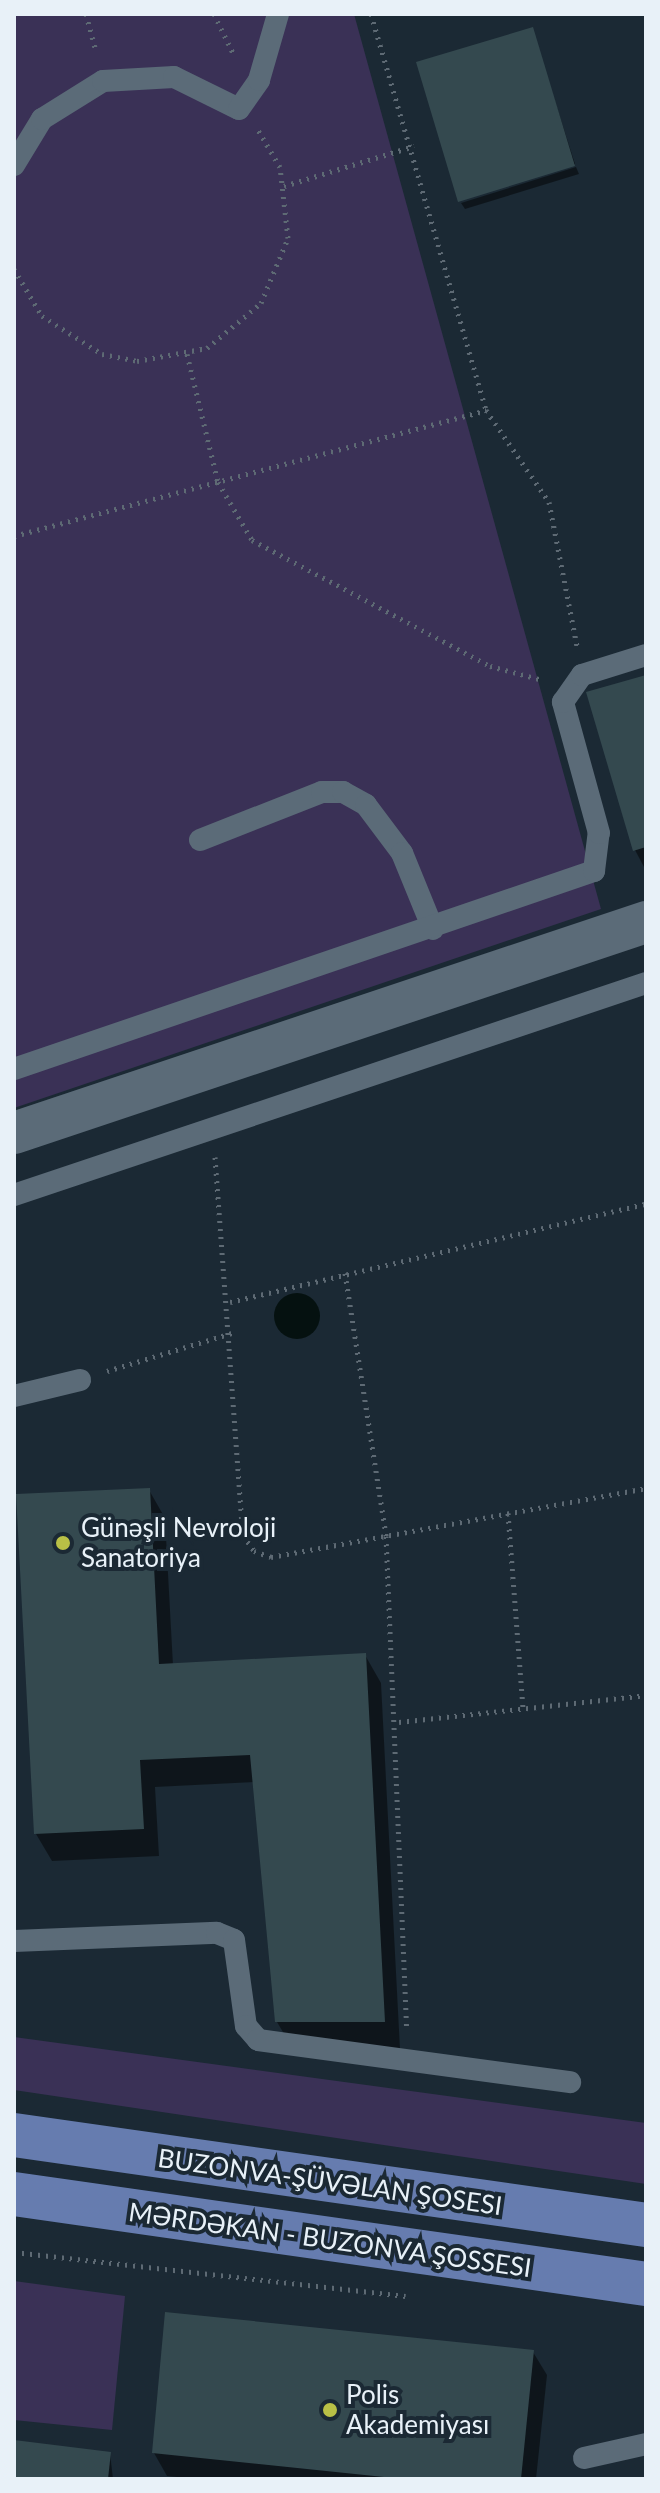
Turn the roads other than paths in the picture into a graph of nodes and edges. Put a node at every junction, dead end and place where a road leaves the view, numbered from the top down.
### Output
1 (278, 14) edge
2 (14, 165) edge
3 (646, 655) edge
4 (200, 840) dead end
5 (646, 922) edge
6 (433, 929) junction
7 (646, 983) edge
8 (14, 1069) edge
9 (14, 1133) edge
10 (14, 1195) edge
11 (80, 1380) road end
12 (14, 1396) edge
13 (14, 1941) edge
14 (570, 2082) dead end
15 (14, 2135) edge
16 (14, 2194) edge
17 (646, 2225) edge
18 (646, 2284) edge
19 (646, 2444) edge
20 (584, 2458) dead end

1 - 2 lane
3 - 6 lane
4 - 6 lane
5 - 9 street
6 - 8 lane
7 - 10 lane
11 - 12 lane
13 - 14 lane
15 - 17 main road, BUZONVA-ŞÜVƏLAN ŞOSESI
16 - 18 main road, MƏRDƏKAN - BUZONVA ŞOSSESI
19 - 20 lane

